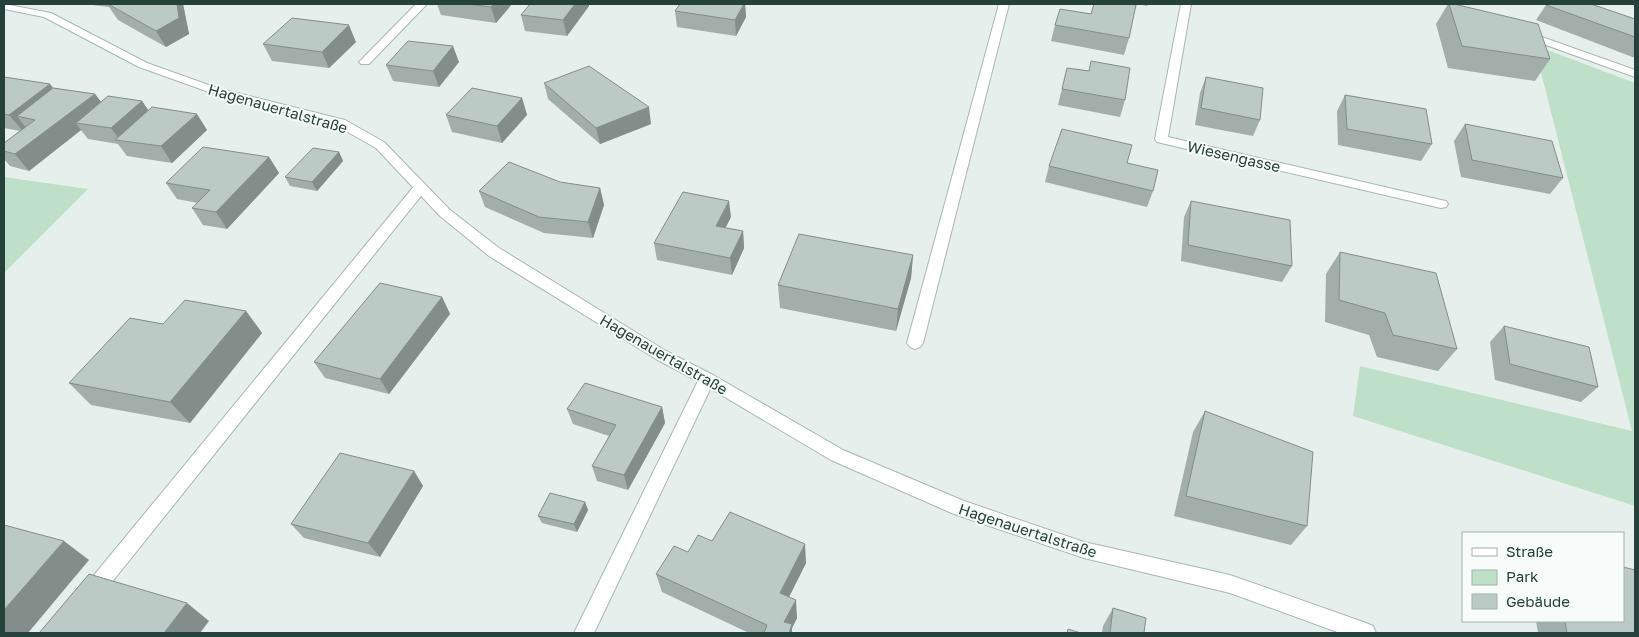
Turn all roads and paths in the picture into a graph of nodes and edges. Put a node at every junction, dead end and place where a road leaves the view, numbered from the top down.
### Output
1 (422, 4) edge
2 (1004, 4) edge
3 (1186, 4) edge
4 (4, 6) edge
5 (1517, 31) edge
6 (365, 62) dead end
7 (1635, 74) edge
8 (420, 188) junction
9 (1441, 204) dead end
10 (915, 343) dead end
11 (707, 379) junction
12 (97, 586) edge
13 (584, 633) edge
14 (1366, 633) edge

1 - 6 street
2 - 10 street
3 - 9 street, Wiesengasse
4 - 8 street, Hagenauertalstraße
5 - 7 street
8 - 11 street, Hagenauertalstraße
8 - 12 street
11 - 13 street
11 - 14 street, Hagenauertalstraße

